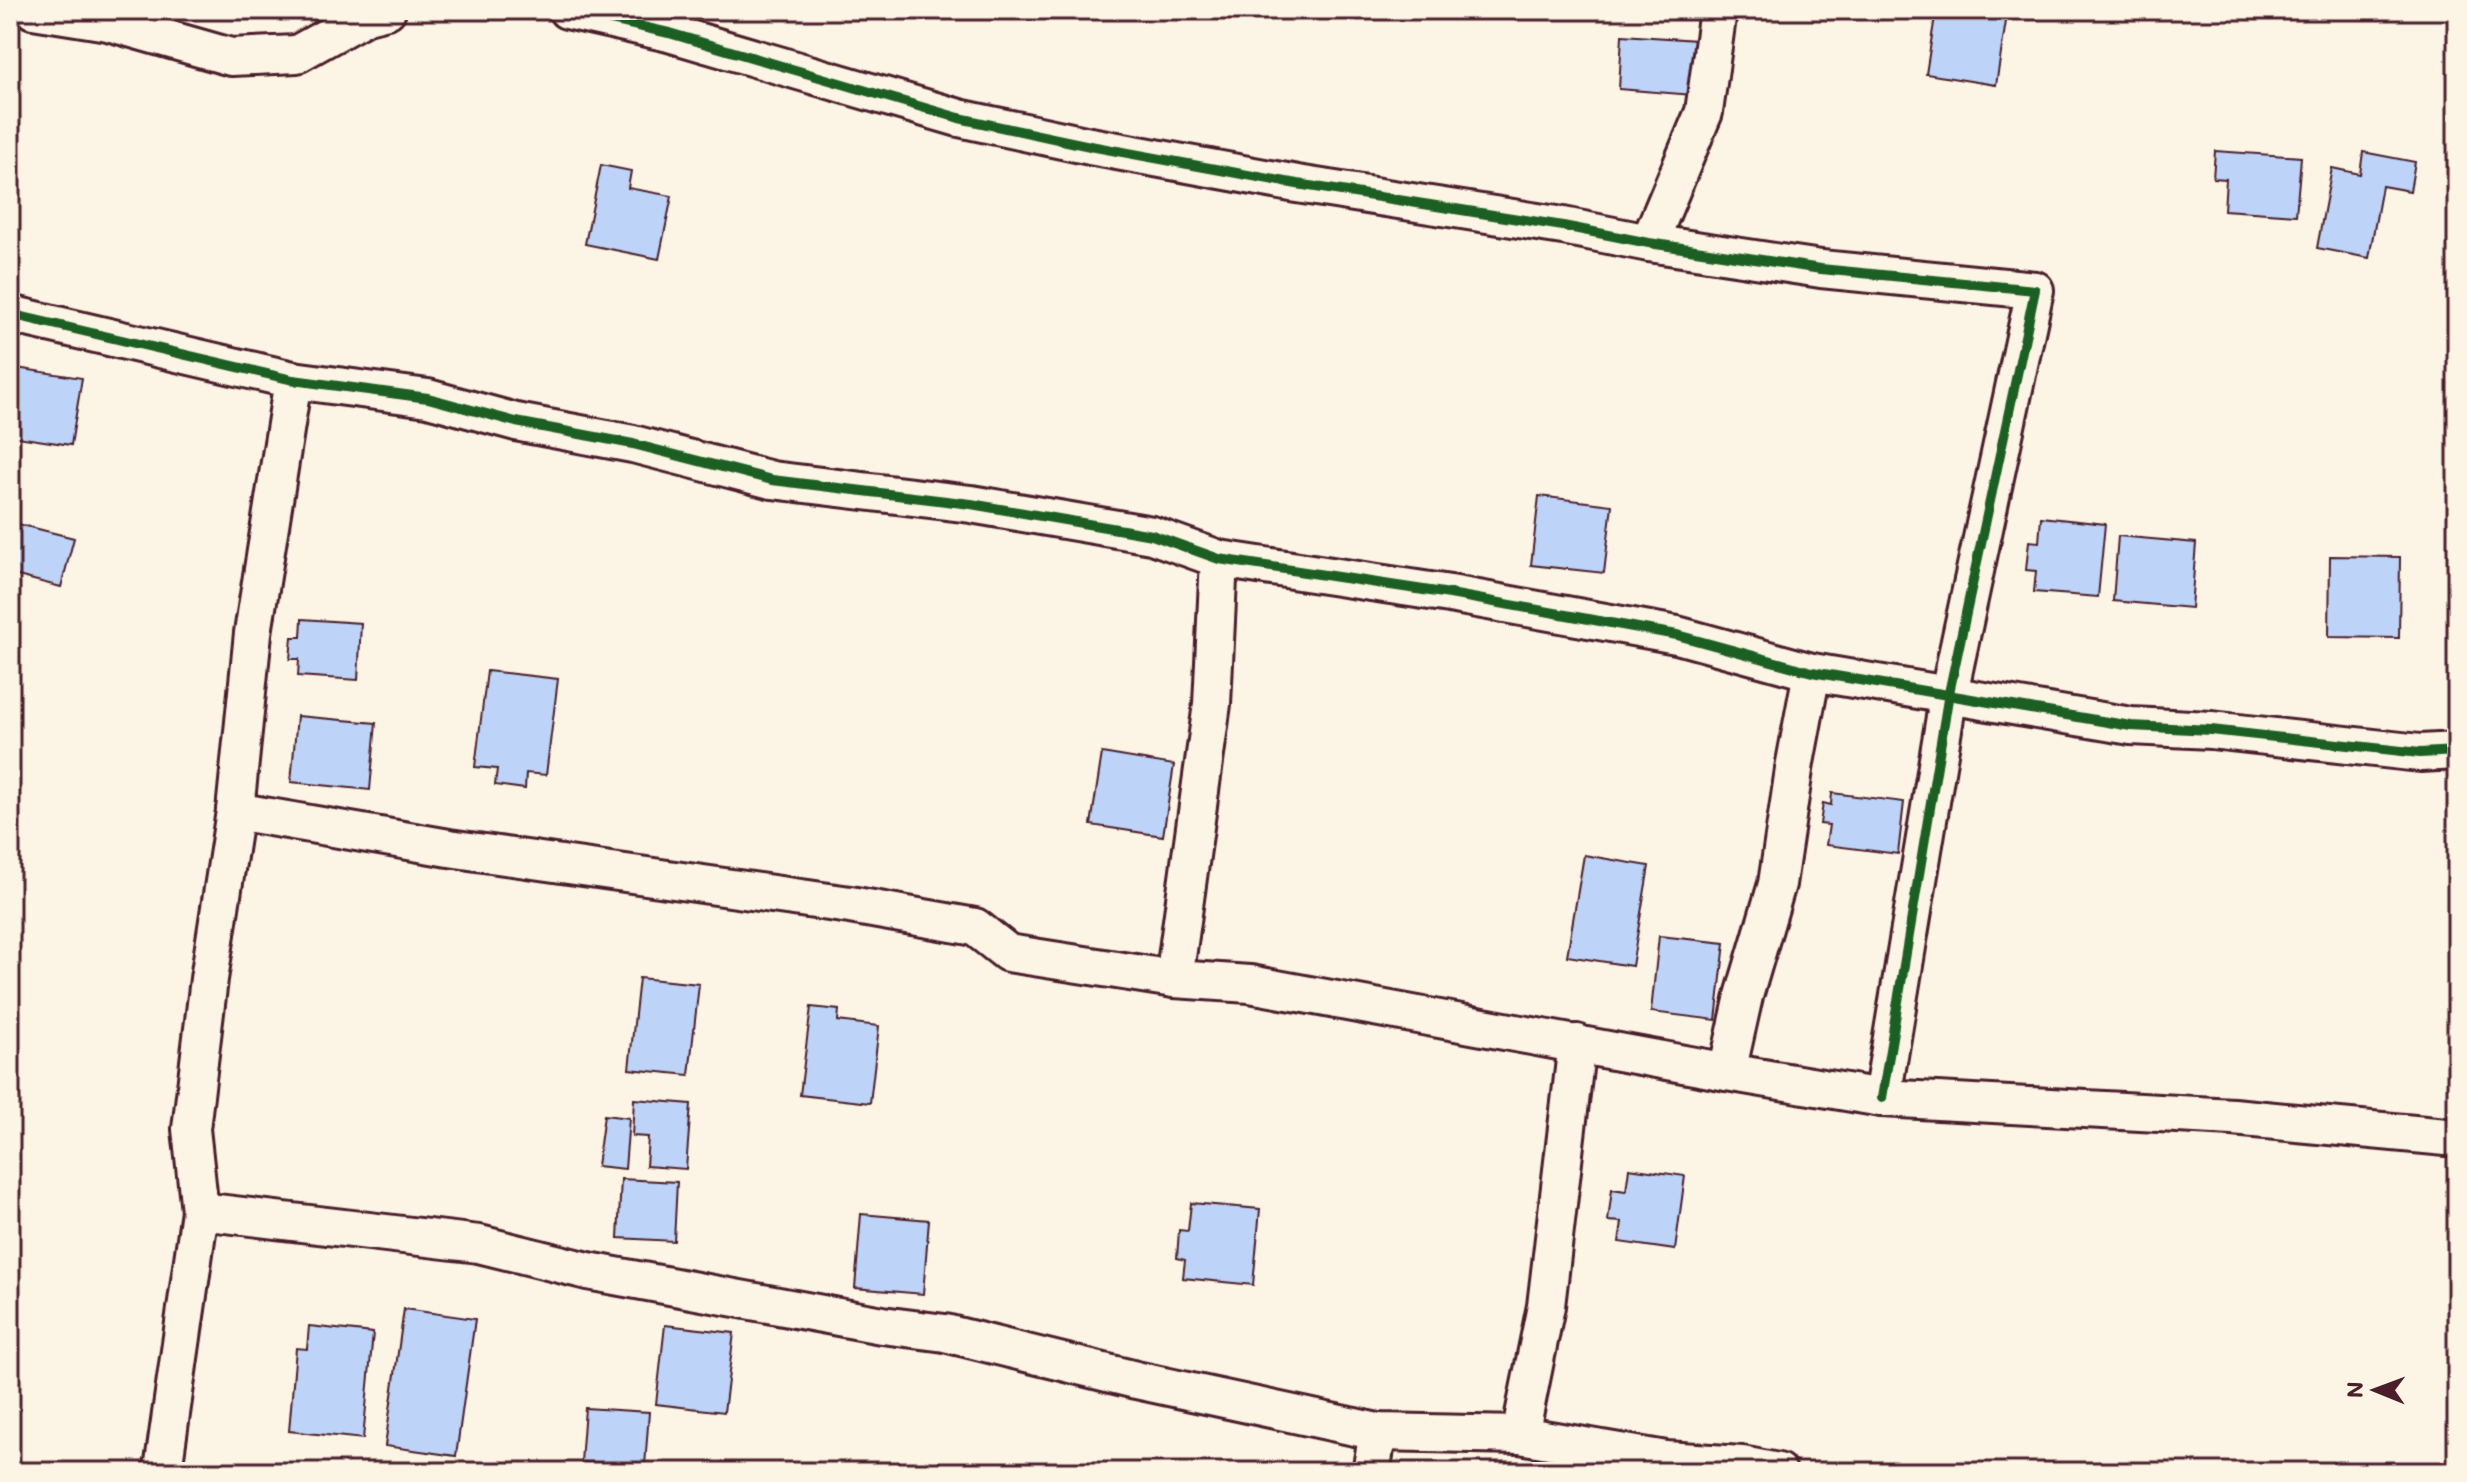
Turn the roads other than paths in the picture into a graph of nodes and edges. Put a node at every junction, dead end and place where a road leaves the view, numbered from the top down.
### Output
1 (33, 10) edge
2 (387, 10) edge
3 (567, 10) edge
4 (1718, 10) edge
5 (110, 16) edge
6 (1649, 243) junction
7 (10, 314) edge
8 (293, 380) junction
9 (1219, 559) junction
10 (1812, 672) junction
11 (1949, 693) junction
12 (2457, 751) edge
13 (235, 811) junction
14 (1174, 979) junction
15 (1577, 1043) junction
16 (1727, 1072) junction
17 (1882, 1098) junction
18 (2457, 1138) edge
19 (200, 1211) junction
20 (1378, 1432) junction
21 (1520, 1435) junction
22 (161, 1472) edge
23 (1371, 1472) edge
24 (1778, 1472) edge

1 - 5 street
2 - 5 street
3 - 6 street
4 - 6 street
6 - 11 street
7 - 8 street
8 - 9 street
8 - 13 street
9 - 10 street
9 - 14 street
10 - 11 street
10 - 16 street
11 - 12 street
11 - 17 street
13 - 14 street
13 - 19 street
14 - 15 street
15 - 16 street
15 - 21 street
16 - 17 street
17 - 18 street
19 - 20 street
19 - 22 street
20 - 21 street
20 - 23 street
21 - 24 street

